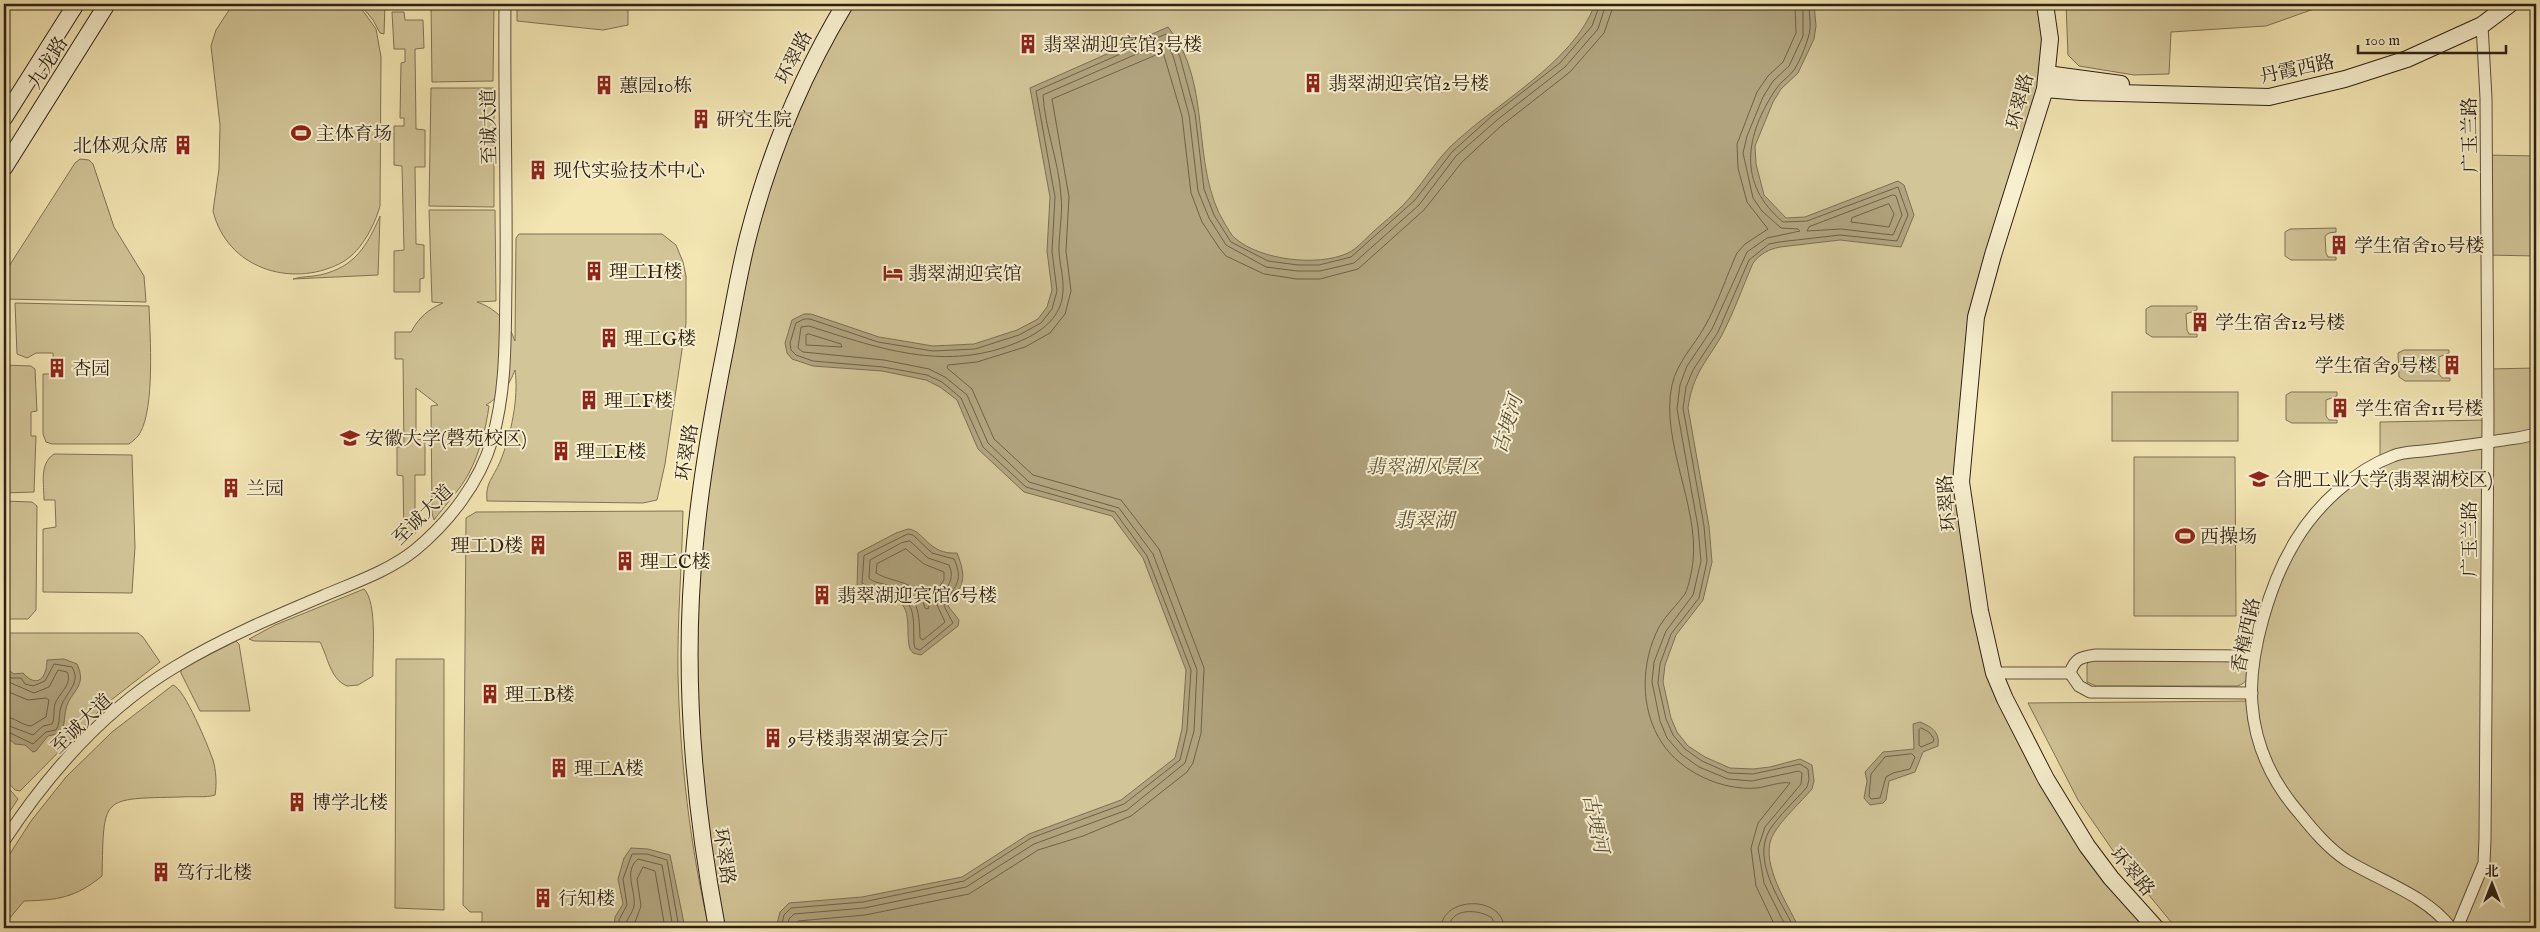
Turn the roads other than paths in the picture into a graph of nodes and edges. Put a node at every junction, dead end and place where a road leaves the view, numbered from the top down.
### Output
1 (76, 4) edge
2 (108, 4) edge
3 (505, 4) edge
4 (845, 4) edge
5 (2045, 4) edge
6 (2496, 4) edge
7 (2510, 4) edge
8 (2482, 25) junction
9 (2046, 81) junction
10 (4, 118) edge
11 (4, 168) edge
12 (2536, 433) edge
13 (2486, 443) junction
14 (2254, 656) junction
15 (1994, 673) junction
16 (2070, 673) junction
17 (2252, 693) junction
18 (4, 841) edge
19 (717, 928) edge
20 (2156, 928) edge
21 (2451, 928) edge
22 (2457, 928) edge

1 - 10 street, 九龙路
2 - 11 street, 九龙路
3 - 18 street, 至诚大道
4 - 19 street, 环翠路
5 - 9 street, 环翠路
6 - 9 street, 丹霞西路
7 - 8 street, 丹霞西路
8 - 9 street, 丹霞西路
8 - 13 street, 广玉兰路
9 - 15 street, 环翠路
12 - 13 street, 香樟西路
13 - 14 street, 香樟西路
13 - 22 street, 广玉兰路
14 - 16 street
14 - 17 street, 香樟西路
15 - 16 street
15 - 20 street, 环翠路
16 - 17 street
17 - 21 street, 香樟西路

